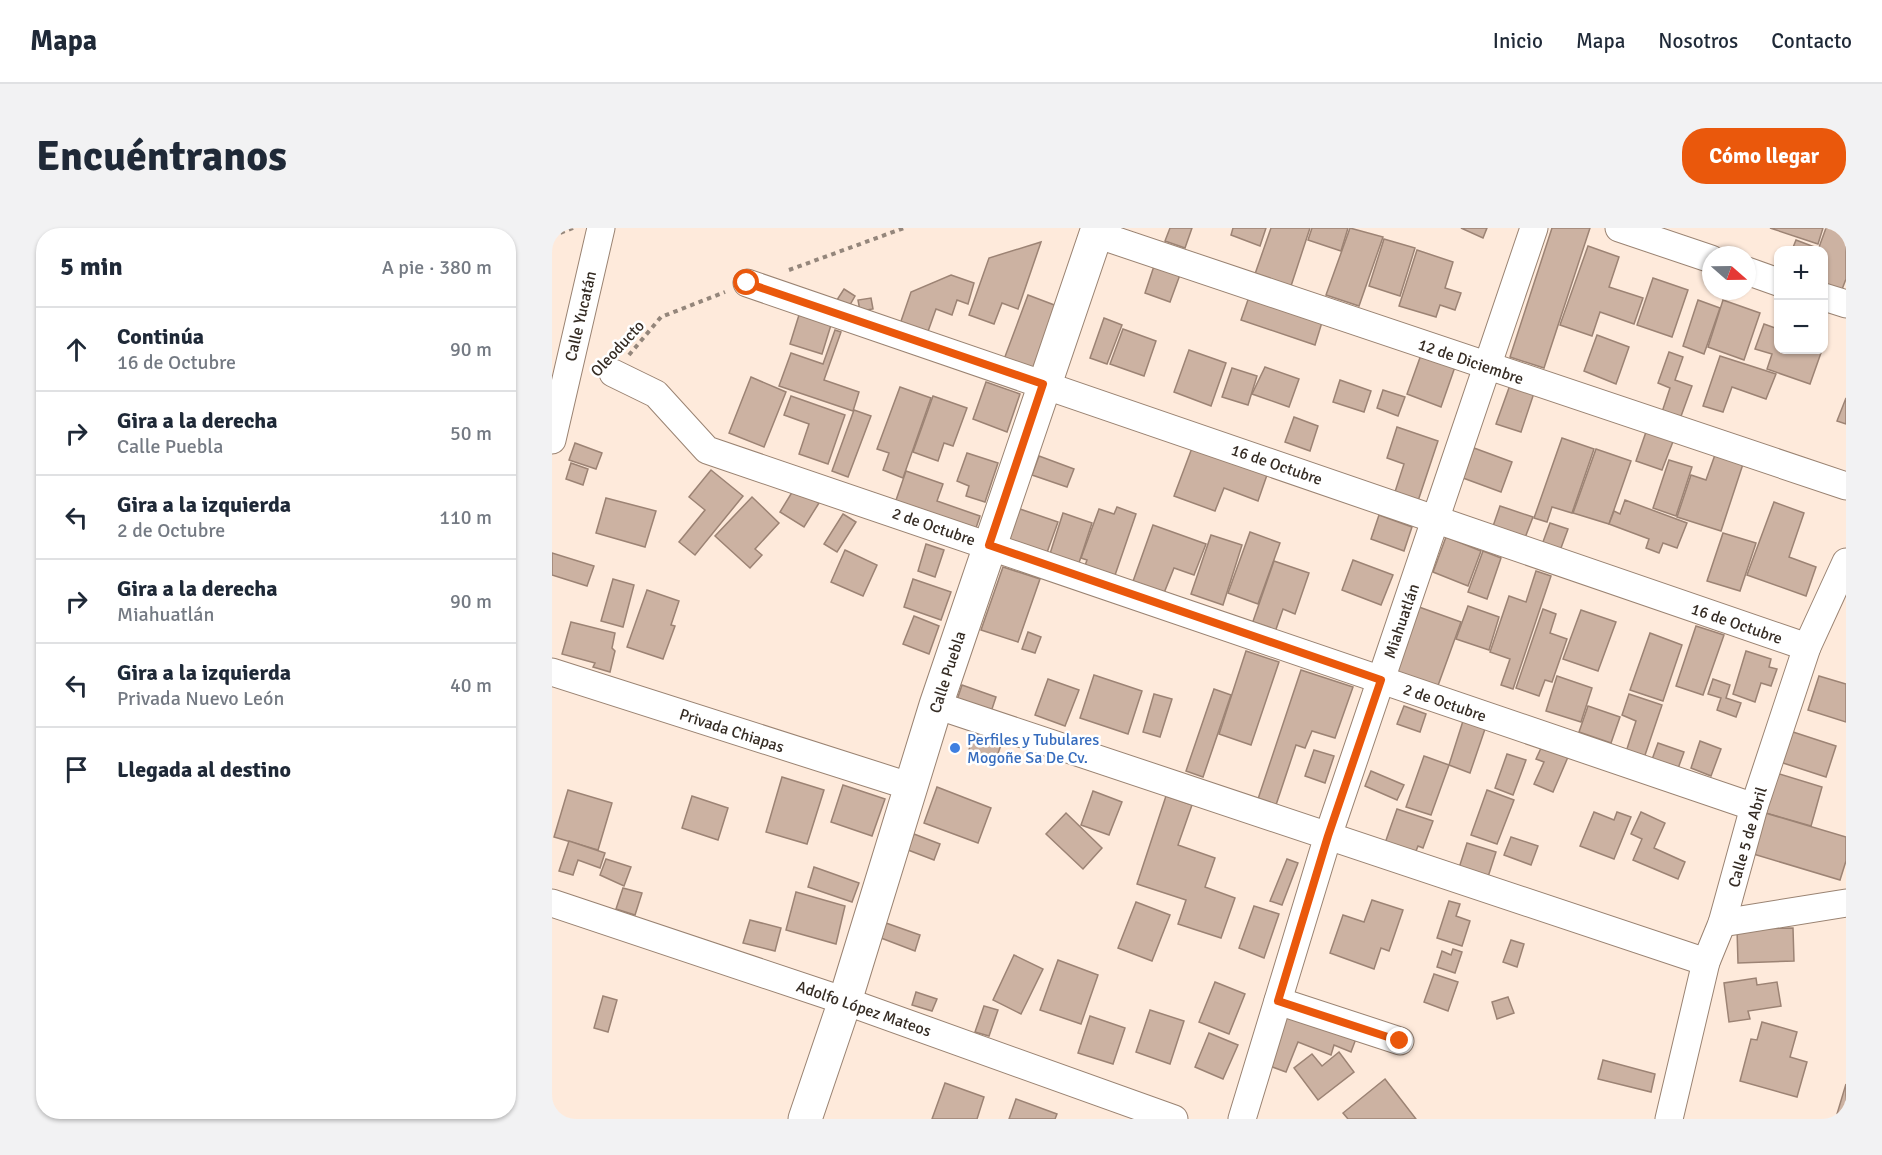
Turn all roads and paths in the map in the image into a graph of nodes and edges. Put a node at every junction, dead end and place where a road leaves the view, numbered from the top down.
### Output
1 (573, 228) edge
2 (601, 228) edge
3 (904, 228) edge
4 (1534, 228) edge
5 (1619, 228) edge
6 (1097, 231) edge
7 (552, 236) edge
8 (1702, 256) edge
9 (1756, 274) edge
10 (1774, 280) edge
11 (747, 283) junction
12 (1828, 298) edge
13 (1846, 304) edge
14 (1488, 367) junction
15 (613, 373) joint
16 (1043, 384) junction
17 (552, 440) edge
18 (1846, 486) edge
19 (1436, 519) junction
20 (989, 545) junction
21 (1846, 562) edge
22 (1807, 647) junction
23 (552, 672) edge
24 (1381, 680) junction
25 (936, 705) junction
26 (912, 788) junction
27 (1754, 807) junction
28 (1328, 836) junction
29 (552, 903) edge
30 (1846, 903) edge
31 (1722, 923) junction
32 (1706, 962) junction
33 (845, 1001) junction
34 (1278, 1001) junction
35 (1400, 1041) dead end
36 (804, 1119) edge
37 (1174, 1119) edge
38 (1242, 1119) edge
39 (1669, 1119) edge

1 - 7 path
2 - 17 street, Calle Yucatán
3 - 11 path, Oleoducto
4 - 14 street, Miahuatlán
5 - 8 street
6 - 14 street, 12 de Diciembre
6 - 16 street, Calle Puebla
9 - 10 street
11 - 15 path, Oleoducto
11 - 16 street, 16 de Octubre
12 - 13 street
14 - 18 street, 12 de Diciembre
14 - 19 street, Miahuatlán
15 - 20 street, 2 de Octubre
16 - 19 street, 16 de Octubre
16 - 20 street, Calle Puebla
19 - 22 street, 16 de Octubre
19 - 24 street, Miahuatlán
20 - 24 street, 2 de Octubre
20 - 25 street, Calle Puebla
21 - 22 street, Calle 5 de Abril
22 - 27 street, Calle 5 de Abril
23 - 26 street, Privada Chiapas
24 - 27 street, 2 de Octubre
24 - 28 street, Miahuatlán
25 - 26 street, Calle Puebla
25 - 28 street
26 - 33 street, Calle Puebla
27 - 31 street, Calle 5 de Abril
28 - 32 street
28 - 34 street, Miahuatlán
29 - 33 street, Adolfo López Mateos
30 - 31 street
31 - 32 street, Calle 5 de Abril
32 - 39 street, Calle 5 de Abril
33 - 36 street, Calle Puebla
33 - 37 street, Adolfo López Mateos
34 - 35 street
34 - 38 street, Miahuatlán

